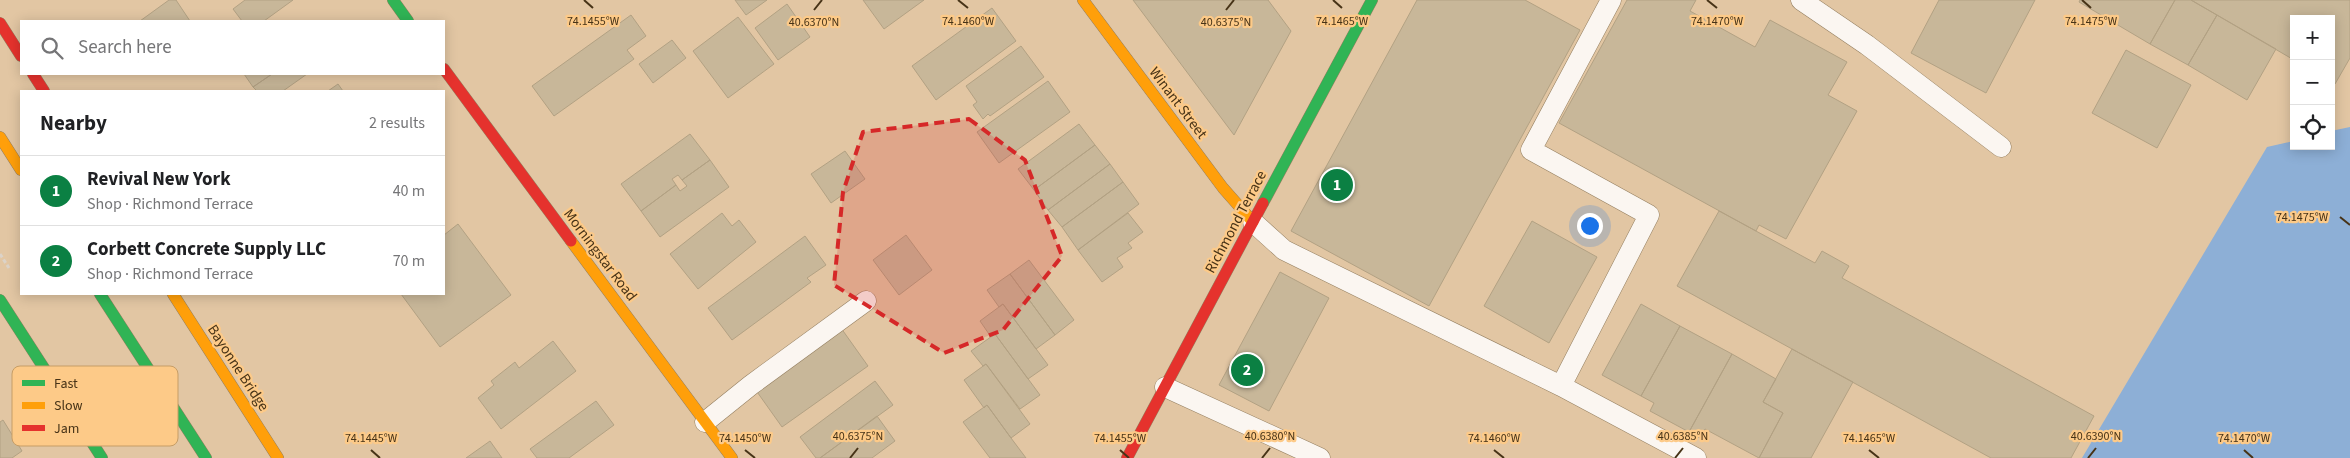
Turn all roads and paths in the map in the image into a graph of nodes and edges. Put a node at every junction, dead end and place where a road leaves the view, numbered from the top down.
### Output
1 (393, 0) edge
2 (1083, 0) edge
3 (1372, 0) edge
4 (1611, 0) edge
5 (1801, 0) edge
6 (407, 20) edge
7 (0, 23) edge
8 (20, 54) edge
9 (445, 70) edge
10 (34, 75) edge
11 (43, 90) edge
12 (0, 137) edge
13 (2001, 147) dead end
14 (20, 168) edge
15 (1253, 222) junction
16 (101, 295) edge
17 (174, 295) edge
18 (0, 300) edge
19 (866, 302) dead end
20 (43, 366) edge
21 (147, 366) edge
22 (1165, 386) junction
23 (1561, 386) junction
24 (178, 415) edge
25 (705, 422) junction
26 (94, 446) edge
27 (102, 458) edge
28 (206, 458) edge
29 (278, 458) edge
30 (732, 458) edge
31 (1127, 458) edge
32 (1320, 458) edge
33 (1696, 458) edge

1 - 6 main road
2 - 15 main road, Winant Street
3 - 15 main road, Richmond Terrace
4 - 23 lane
5 - 13 lane
7 - 8 main road
9 - 25 main road, Morningstar Road
10 - 11 main road
12 - 14 main road
15 - 22 main road, Richmond Terrace
15 - 23 lane
16 - 21 main road
17 - 29 main road, Bayonne Bridge
18 - 20 main road
19 - 25 lane
22 - 31 main road, Richmond Terrace
22 - 32 lane
23 - 33 lane
24 - 28 main road
25 - 30 main road, Morningstar Road
26 - 27 main road

